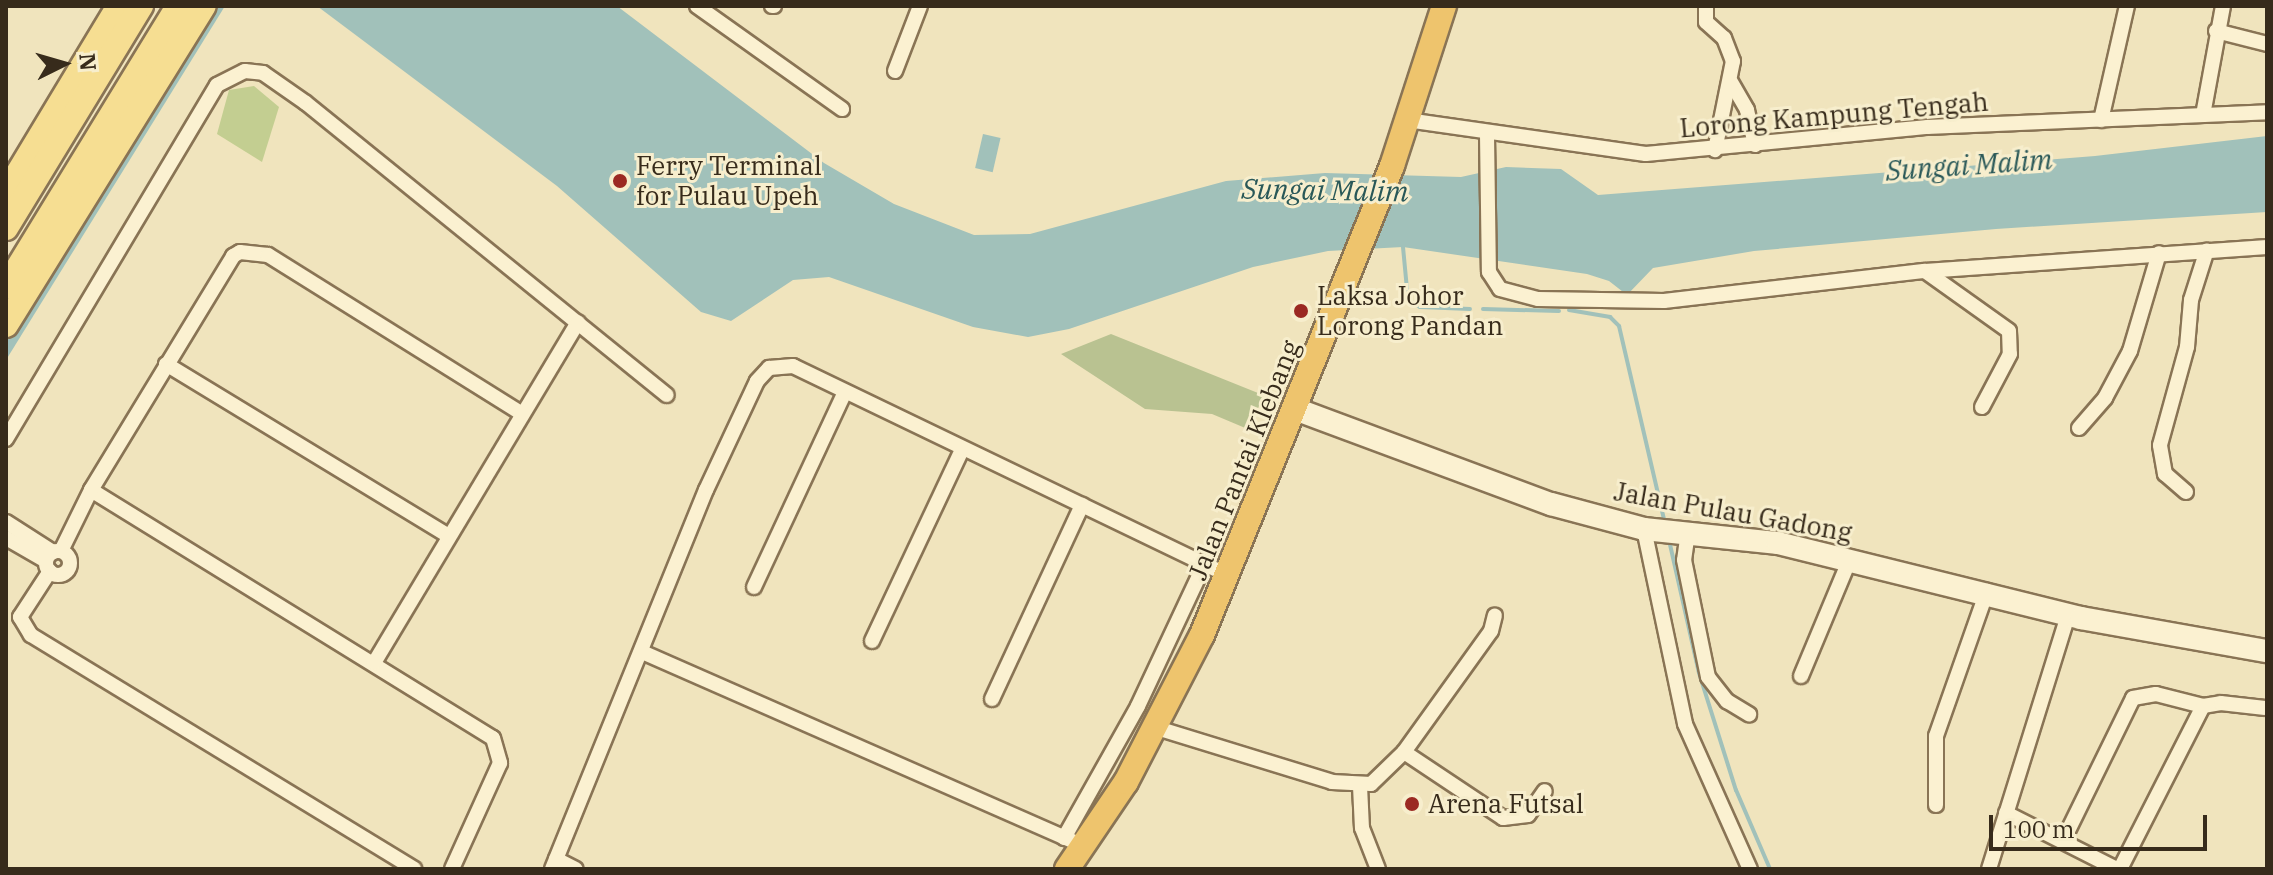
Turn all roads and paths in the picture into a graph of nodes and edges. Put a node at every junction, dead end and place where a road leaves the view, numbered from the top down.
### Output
1 (119, 6) edge
2 (141, 6) edge
3 (178, 6) edge
4 (204, 6) edge
5 (697, 6) edge
6 (920, 6) edge
7 (1444, 6) edge
8 (1706, 6) edge
9 (2127, 6) edge
10 (2223, 6) edge
11 (2216, 31) junction
12 (2267, 44) edge
13 (895, 71) dead end
14 (1731, 82) junction
15 (842, 109) dead end
16 (2267, 112) edge
17 (2203, 115) junction
18 (1407, 120) junction
19 (2101, 120) junction
20 (1487, 135) junction
21 (1755, 145) junction
22 (1715, 150) junction
23 (6, 193) edge
24 (6, 228) edge
25 (2267, 247) edge
26 (2207, 250) junction
27 (2159, 253) junction
28 (1925, 271) junction
29 (6, 287) edge
30 (578, 322) junction
31 (6, 325) edge
32 (166, 364) junction
33 (845, 392) junction
34 (667, 395) dead end
35 (1982, 407) dead end
36 (1295, 409) junction
37 (521, 413) junction
38 (2079, 428) dead end
39 (6, 439) edge
40 (962, 450) junction
41 (91, 490) junction
42 (2186, 492) dead end
43 (1082, 505) junction
44 (6, 522) edge
45 (1665, 531) junction
46 (447, 535) junction
47 (6, 538) edge
48 (52, 559) junction
49 (1849, 561) junction
50 (1205, 563) junction
51 (1228, 575) junction
52 (754, 587) dead end
53 (1987, 591) junction
54 (1495, 615) dead end
55 (2068, 615) junction
56 (872, 641) dead end
57 (2267, 651) edge
58 (642, 652) junction
59 (374, 663) junction
60 (1801, 676) dead end
61 (992, 699) dead end
62 (2203, 706) junction
63 (2265, 708) edge
64 (1749, 714) dead end
65 (1157, 728) junction
66 (1404, 752) junction
67 (1360, 786) junction
68 (1545, 791) dead end
69 (1936, 805) dead end
70 (2006, 813) junction
71 (2063, 841) junction
72 (1074, 842) junction
73 (554, 864) edge
74 (414, 869) edge
75 (452, 869) edge
76 (576, 869) edge
77 (1067, 869) edge
78 (1378, 869) edge
79 (1750, 869) edge
80 (1989, 869) edge
81 (2118, 869) edge

1 - 23 main road
2 - 24 main road
3 - 29 main road
4 - 31 main road
5 - 15 street
6 - 13 street
7 - 18 highway, Jalan Pantai Klebang
8 - 14 street
9 - 19 street
10 - 11 street
11 - 12 street
11 - 17 street
14 - 21 street
14 - 22 street
16 - 17 street, Lorong Kampung Tengah
17 - 19 street, Lorong Kampung Tengah
18 - 20 street, Lorong Kampung Tengah
18 - 36 highway, Jalan Pantai Klebang
19 - 21 street, Lorong Kampung Tengah
20 - 22 street, Lorong Kampung Tengah
20 - 28 street
21 - 22 street, Lorong Kampung Tengah
25 - 26 street
26 - 27 street
26 - 42 street
27 - 28 street
27 - 38 street
28 - 35 street
30 - 34 street
30 - 37 street
30 - 39 street
32 - 37 street
32 - 41 street
32 - 46 street
33 - 40 street
33 - 52 street
33 - 58 street
36 - 45 main road, Jalan Pulau Gadong
36 - 51 highway, Jalan Pantai Klebang
37 - 46 street
40 - 43 street
40 - 56 street
41 - 48 street
41 - 59 street
43 - 50 street
43 - 61 street
44 - 48 street
45 - 49 main road, Jalan Pulau Gadong
45 - 64 street
45 - 79 street
46 - 59 street
47 - 48 street
48 - 74 street
49 - 53 main road, Jalan Pulau Gadong
49 - 60 street
50 - 51 street
50 - 72 street
51 - 65 highway, Jalan Pantai Klebang
53 - 55 main road, Jalan Pulau Gadong
53 - 69 street
54 - 66 street
55 - 57 main road, Jalan Pulau Gadong
55 - 70 street
58 - 72 street
58 - 73 street
59 - 75 street
62 - 63 street
62 - 71 street
62 - 81 street
65 - 67 street
65 - 72 highway, Jalan Pantai Klebang
66 - 67 street
66 - 68 street
67 - 78 street
70 - 71 street
70 - 80 street
71 - 81 street
72 - 77 highway, Jalan Pantai Klebang
73 - 76 street

